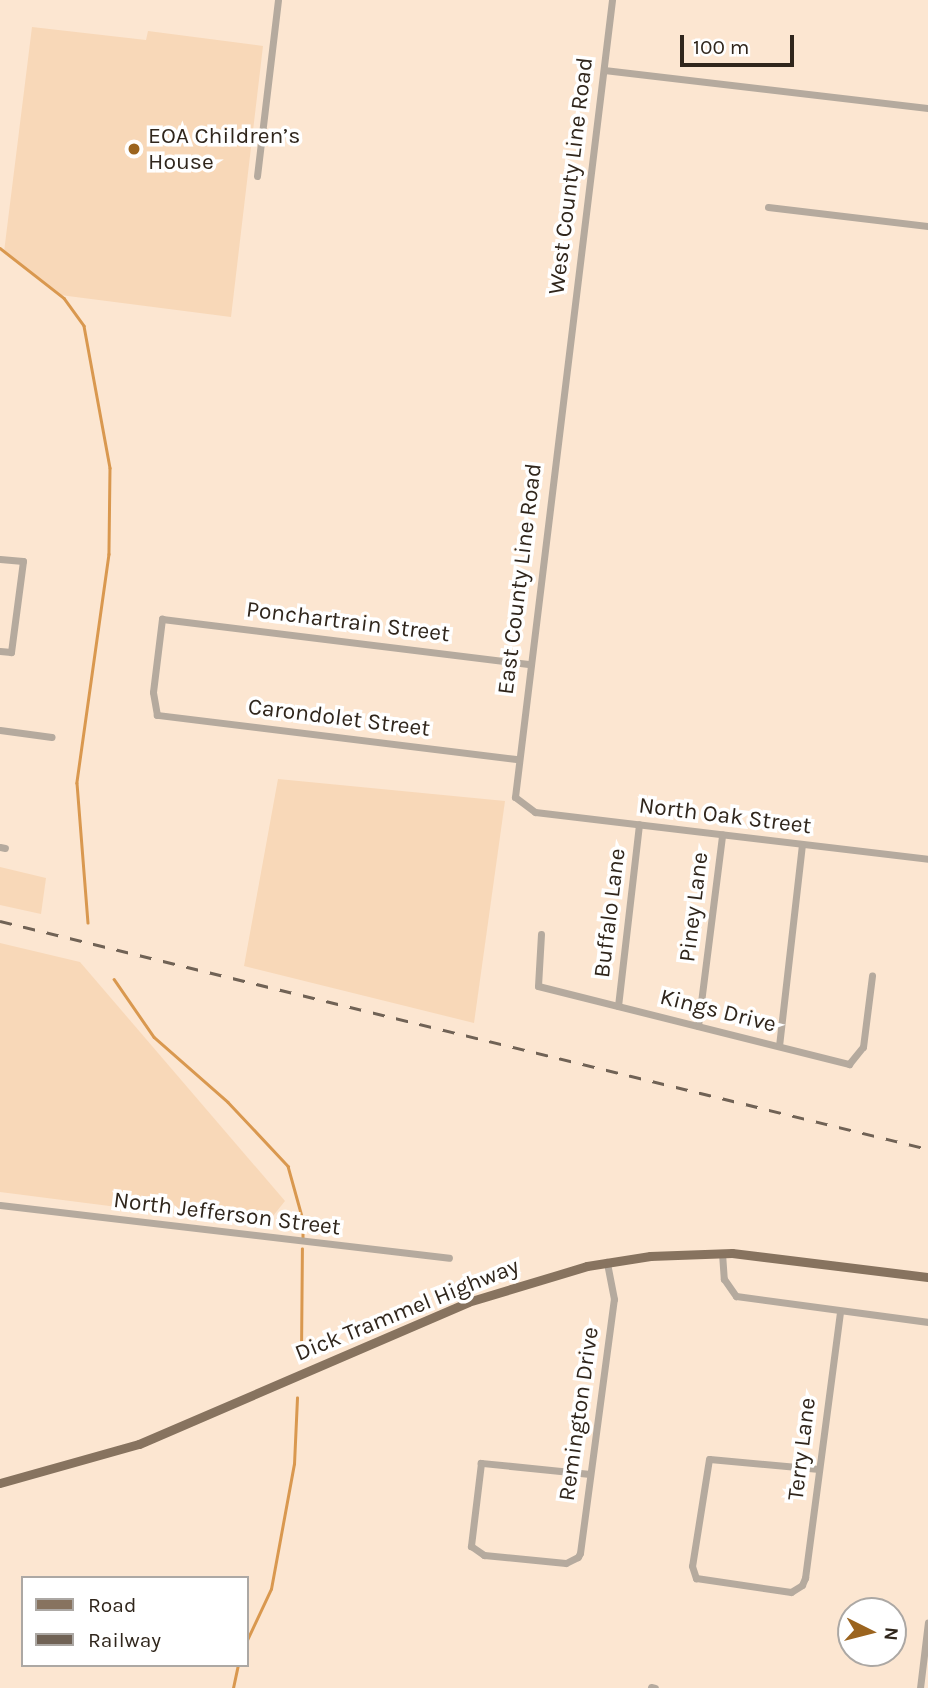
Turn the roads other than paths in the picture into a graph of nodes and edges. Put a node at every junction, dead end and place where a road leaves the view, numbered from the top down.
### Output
1 (278, 0) edge
2 (612, 0) edge
3 (604, 70) junction
4 (928, 108) edge
5 (257, 176) dead end
6 (768, 207) dead end
7 (928, 226) edge
8 (568, 357) joint
9 (0, 558) edge
10 (0, 651) edge
11 (528, 664) junction
12 (157, 715) joint
13 (0, 730) edge
14 (52, 737) dead end
15 (516, 759) junction
16 (519, 804) joint
17 (639, 824) junction
18 (722, 835) junction
19 (802, 845) junction
20 (928, 859) edge
21 (541, 934) dead end
22 (873, 976) dead end
23 (618, 1006) junction
24 (698, 1026) junction
25 (779, 1046) junction
26 (0, 1205) edge
27 (722, 1253) junction
28 (449, 1258) dead end
29 (607, 1262) junction
30 (928, 1277) edge
31 (840, 1311) junction
32 (928, 1322) edge
33 (819, 1469) junction
34 (590, 1474) junction
35 (0, 1483) edge
36 (928, 1622) edge
37 (920, 1688) edge

1 - 5 street
2 - 3 street, West County Line Road
3 - 4 street
3 - 8 street, West County Line Road
6 - 7 street
8 - 11 street, East County Line Road
9 - 10 street
11 - 12 street, Ponchartrain Street
11 - 15 street, East County Line Road
12 - 15 street, Carondolet Street
13 - 14 street
15 - 16 street, East County Line Road
16 - 17 street, North Oak Street
17 - 18 street, North Oak Street
17 - 23 street, Buffalo Lane
18 - 19 street, North Oak Street
18 - 24 street, Piney Lane
19 - 20 street, North Oak Street
19 - 25 street
21 - 23 street, Kings Drive
22 - 25 street, Kings Drive
23 - 24 street, Kings Drive
24 - 25 street, Kings Drive
26 - 28 street, North Jefferson Street
27 - 29 main road, Dick Trammel Highway
27 - 30 main road, Dick Trammel Highway
27 - 31 street
29 - 34 street, Remington Drive
29 - 35 main road, Dick Trammel Highway
31 - 32 street
31 - 33 street, Terry Lane
33 - 33 street, Terry Lane
34 - 34 street, Remington Drive
36 - 37 street

